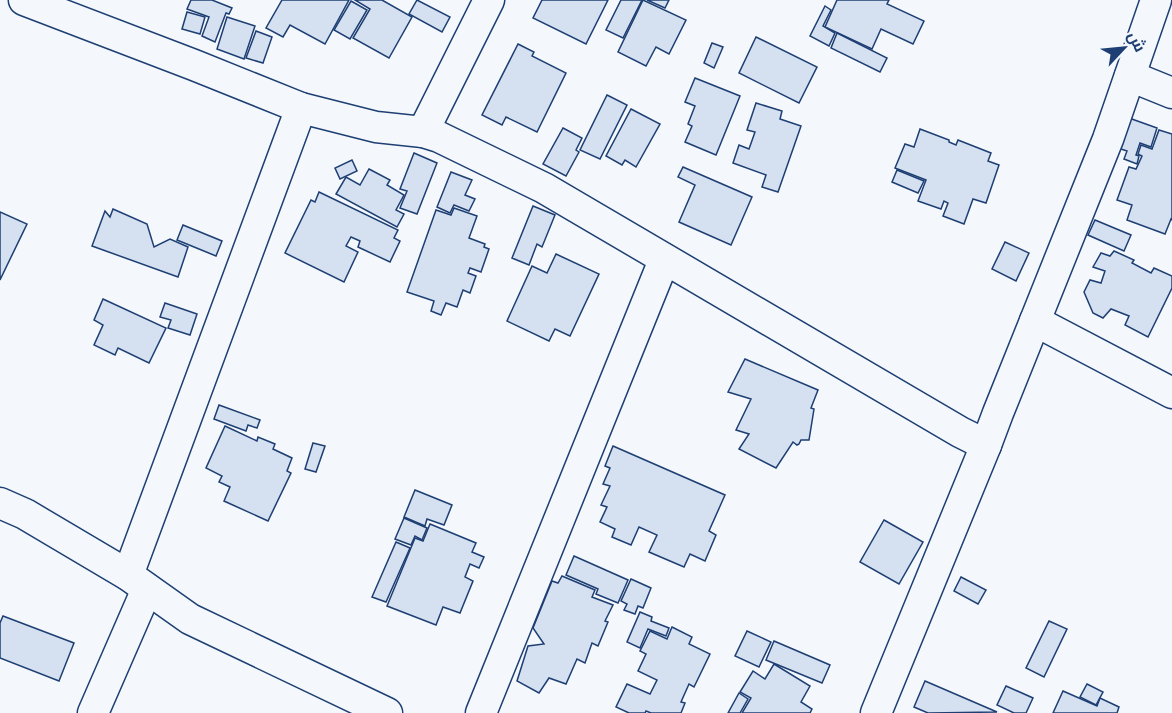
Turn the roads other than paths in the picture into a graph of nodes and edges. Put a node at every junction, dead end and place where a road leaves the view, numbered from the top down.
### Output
1 (24, 0) edge
2 (489, 0) edge
3 (1156, 0) edge
4 (1130, 76) junction
5 (1172, 93) edge
6 (301, 108) junction
7 (423, 132) junction
8 (664, 260) junction
9 (1035, 321) junction
10 (1172, 393) edge
11 (986, 445) junction
12 (0, 503) edge
13 (137, 582) junction
14 (93, 713) edge
15 (387, 713) edge
16 (481, 713) edge
17 (876, 713) edge

1 - 6 street
2 - 7 street
3 - 4 street
4 - 5 street
4 - 9 street
6 - 7 street
6 - 13 street
7 - 8 street
8 - 11 street
8 - 16 street
9 - 10 street
9 - 11 street
11 - 17 street
12 - 13 street
13 - 14 street
13 - 15 street

